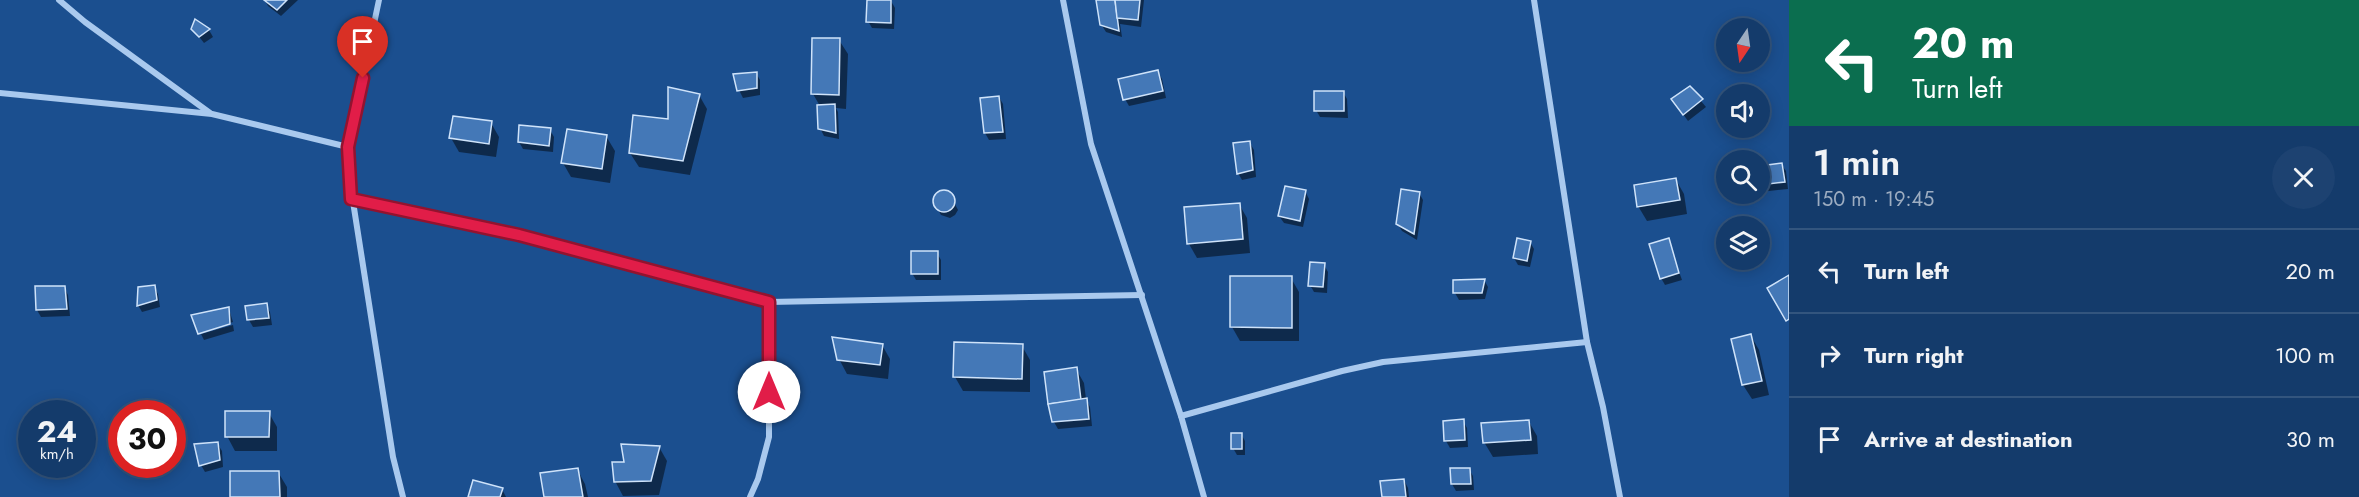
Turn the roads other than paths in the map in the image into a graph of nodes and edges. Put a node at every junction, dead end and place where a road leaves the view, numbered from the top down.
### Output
1 (59, 0) edge
2 (379, 0) edge
3 (1063, 0) edge
4 (1534, 0) edge
5 (0, 93) edge
6 (212, 114) junction
7 (348, 147) junction
8 (351, 199) junction
9 (1142, 295) junction
10 (769, 302) junction
11 (1587, 342) junction
12 (1181, 416) junction
13 (404, 497) edge
14 (750, 497) edge
15 (1204, 497) edge
16 (1620, 497) edge

1 - 6 street
2 - 7 street
3 - 9 street
4 - 11 street
5 - 6 street
6 - 7 street
7 - 8 street
8 - 10 street
8 - 13 street
9 - 10 street
9 - 12 street
10 - 14 street
11 - 12 street
11 - 16 street
12 - 15 street

